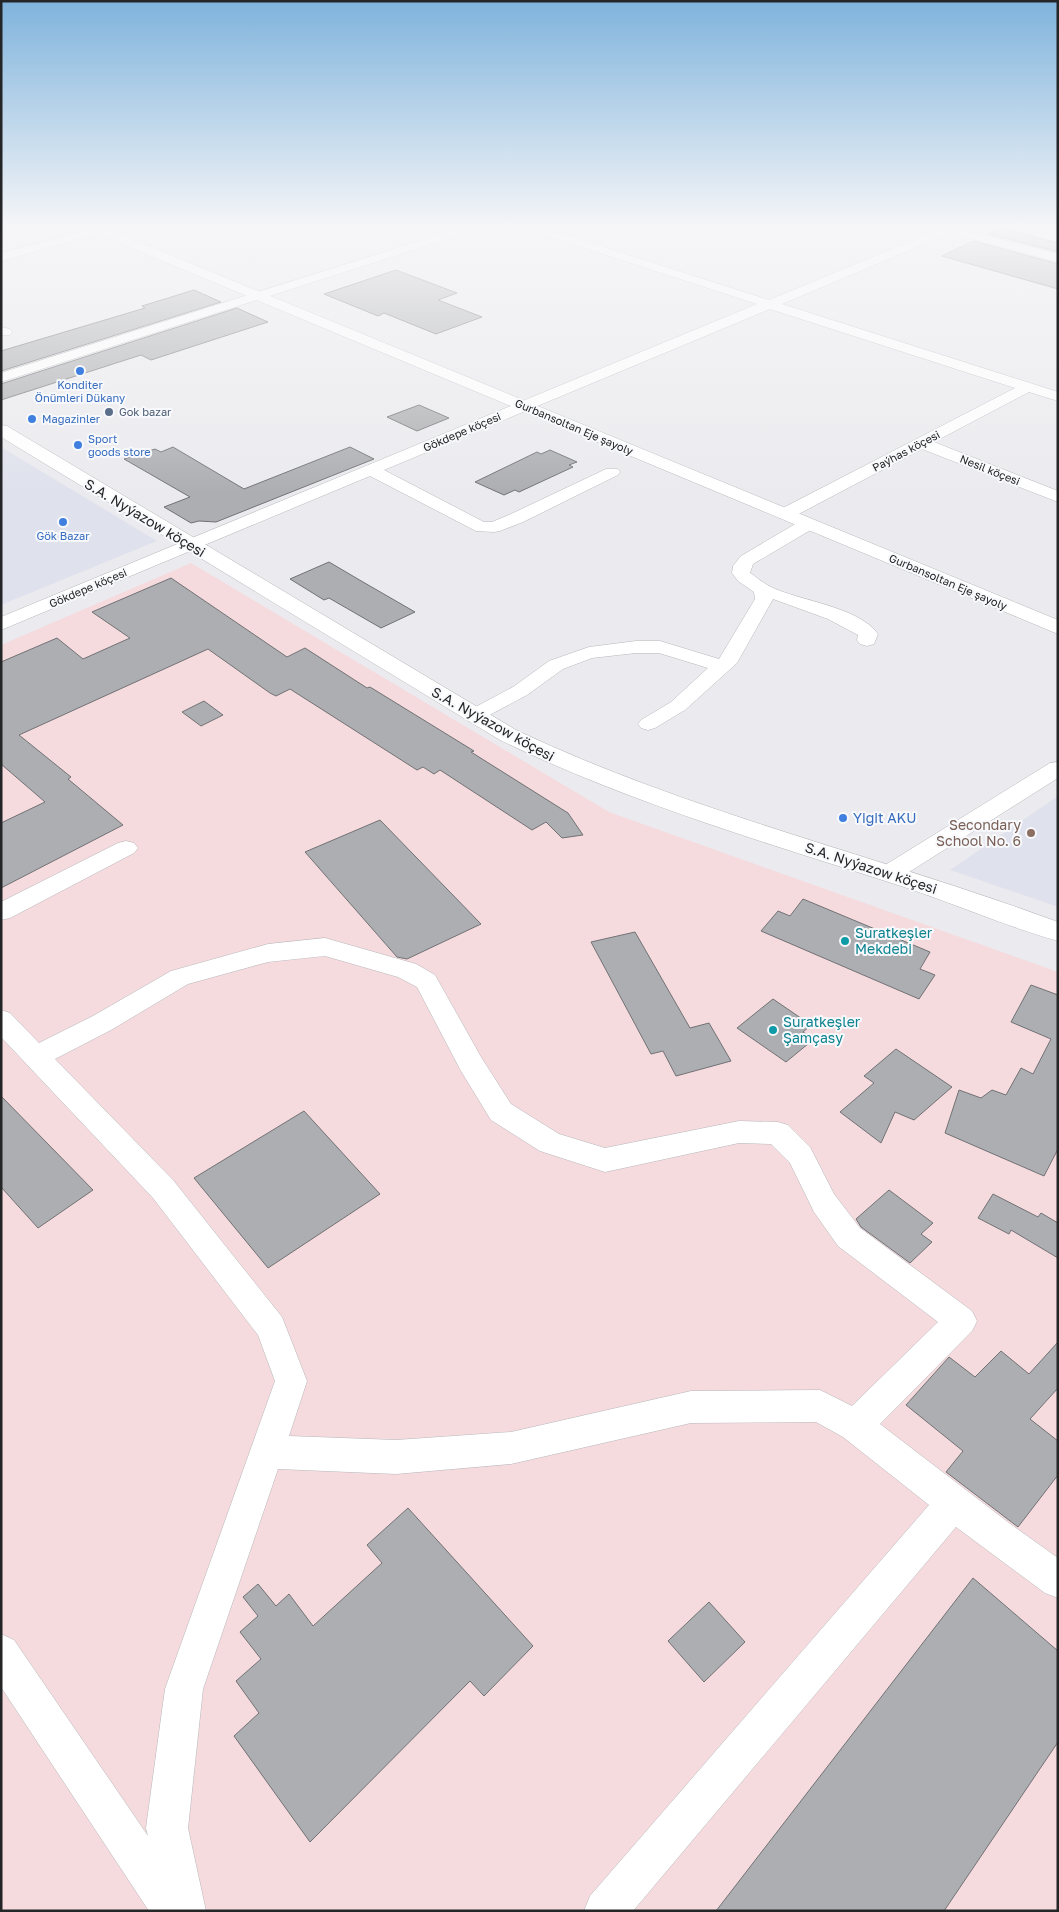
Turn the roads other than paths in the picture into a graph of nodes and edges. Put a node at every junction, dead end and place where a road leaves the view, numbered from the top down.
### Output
1 (200, 315) edge
2 (306, 315) edge
3 (743, 315) edge
4 (805, 315) edge
5 (37, 367) junction
6 (54, 376) dead end
7 (1, 378) edge
8 (1028, 387) junction
9 (1058, 397) edge
10 (524, 406) junction
11 (1, 430) edge
12 (922, 443) junction
13 (371, 470) junction
14 (612, 472) dead end
15 (1058, 497) edge
16 (785, 514) junction
17 (808, 524) junction
18 (190, 545) junction
19 (763, 590) junction
20 (1, 624) edge
21 (1058, 628) edge
22 (867, 640) dead end
23 (722, 666) junction
24 (475, 715) junction
25 (648, 724) dead end
26 (1058, 768) edge
27 (126, 848) dead end
28 (890, 873) junction
29 (1, 912) edge
30 (1058, 932) edge
31 (5, 1028) edge
32 (36, 1056) junction
33 (855, 1426) junction
34 (267, 1452) junction
35 (954, 1503) junction
36 (1058, 1580) edge
37 (1, 1654) edge
38 (174, 1911) edge
39 (185, 1911) edge
40 (605, 1911) edge

1 - 5 street
2 - 10 main road, Gurbansoltan Eje şayoly
3 - 10 street, Gökdepe köçesi
4 - 8 street
5 - 6 street
5 - 7 street
8 - 9 street
8 - 12 street, Paýhas köçesi
10 - 13 street, Gökdepe köçesi
10 - 16 main road, Gurbansoltan Eje şayoly
11 - 18 main road, S.A. Nyýazow köçesi
12 - 15 street, Nesil köçesi
12 - 16 street, Paýhas köçesi
13 - 14 street
13 - 18 street, Gökdepe köçesi
16 - 17 main road, Gurbansoltan Eje şayoly
17 - 19 street
17 - 21 main road, Gurbansoltan Eje şayoly
18 - 20 street, Gökdepe köçesi
18 - 24 main road, S.A. Nyýazow köçesi
19 - 22 street
19 - 23 street
23 - 24 street
23 - 25 street
24 - 28 main road, S.A. Nyýazow köçesi
26 - 28 street
27 - 29 street
28 - 30 main road, S.A. Nyýazow köçesi
31 - 32 street
32 - 33 street
32 - 34 street
33 - 34 street
33 - 35 street
34 - 39 street
35 - 36 street
35 - 40 street
37 - 38 street

